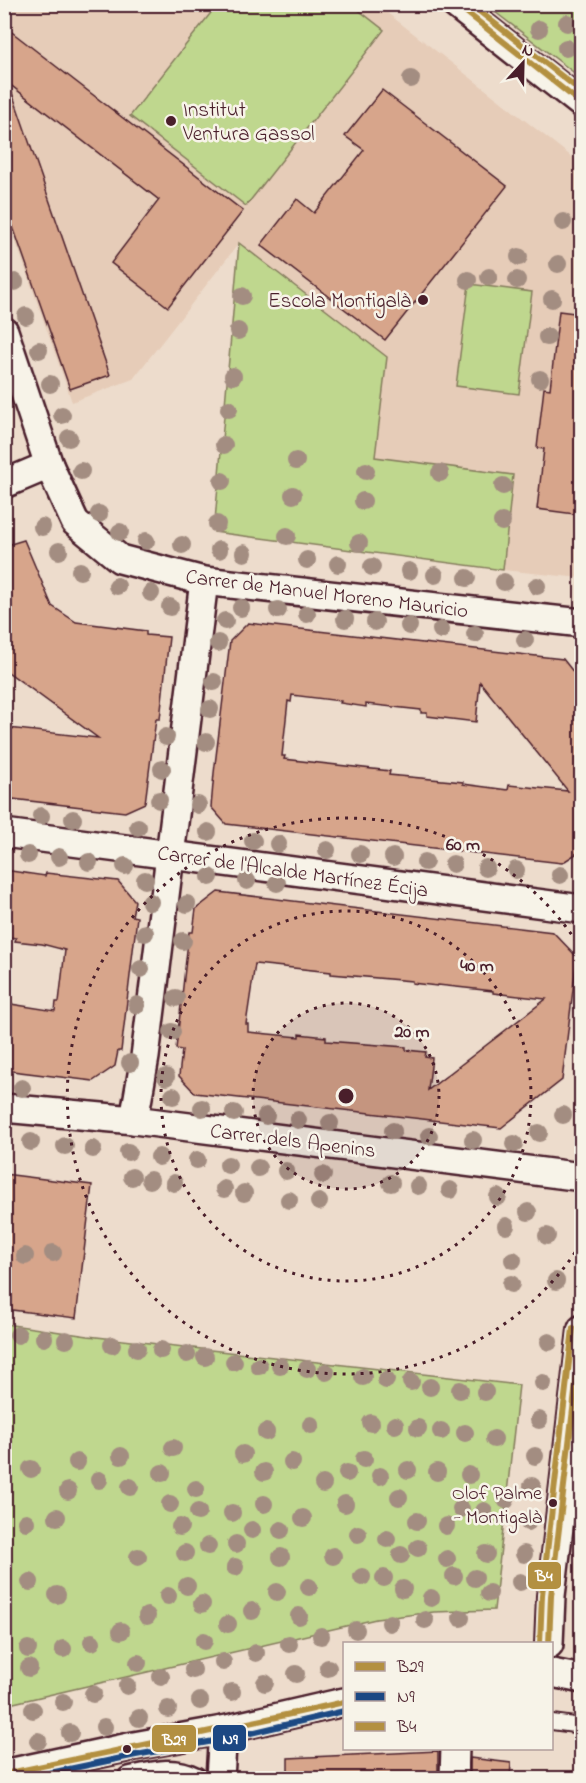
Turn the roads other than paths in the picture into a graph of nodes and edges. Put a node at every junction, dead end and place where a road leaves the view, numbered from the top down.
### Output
1 (455, 4) edge
2 (582, 104) edge
3 (4, 331) edge
4 (49, 465) junction
5 (4, 483) edge
6 (204, 581) junction
7 (582, 623) edge
8 (4, 833) edge
9 (171, 854) junction
10 (582, 909) edge
11 (4, 1108) edge
12 (134, 1120) junction
13 (582, 1177) edge
14 (582, 1329) edge
15 (549, 1642) edge
16 (553, 1673) edge
17 (582, 1679) edge
18 (343, 1701) edge
19 (553, 1722) edge
20 (582, 1726) edge
21 (223, 1730) junction
22 (455, 1750) edge
23 (4, 1774) edge
24 (129, 1779) edge
25 (195, 1779) edge
26 (220, 1779) edge
27 (454, 1779) edge

1 - 2 street
3 - 4 street, Carrer de Manuel Moreno Mauricio
4 - 5 street
4 - 6 street, Carrer de Manuel Moreno Mauricio
6 - 7 street, Carrer de Manuel Moreno Mauricio
6 - 9 street
8 - 9 street, Carrer de l'Alcalde Martínez Écija
9 - 10 street, Carrer de l'Alcalde Martínez Écija
9 - 12 street
11 - 12 street, Carrer dels Apenins
12 - 13 street, Carrer dels Apenins
14 - 15 street
16 - 17 street
18 - 21 street
19 - 20 lane
21 - 23 street
21 - 26 street
22 - 27 street
24 - 25 street

